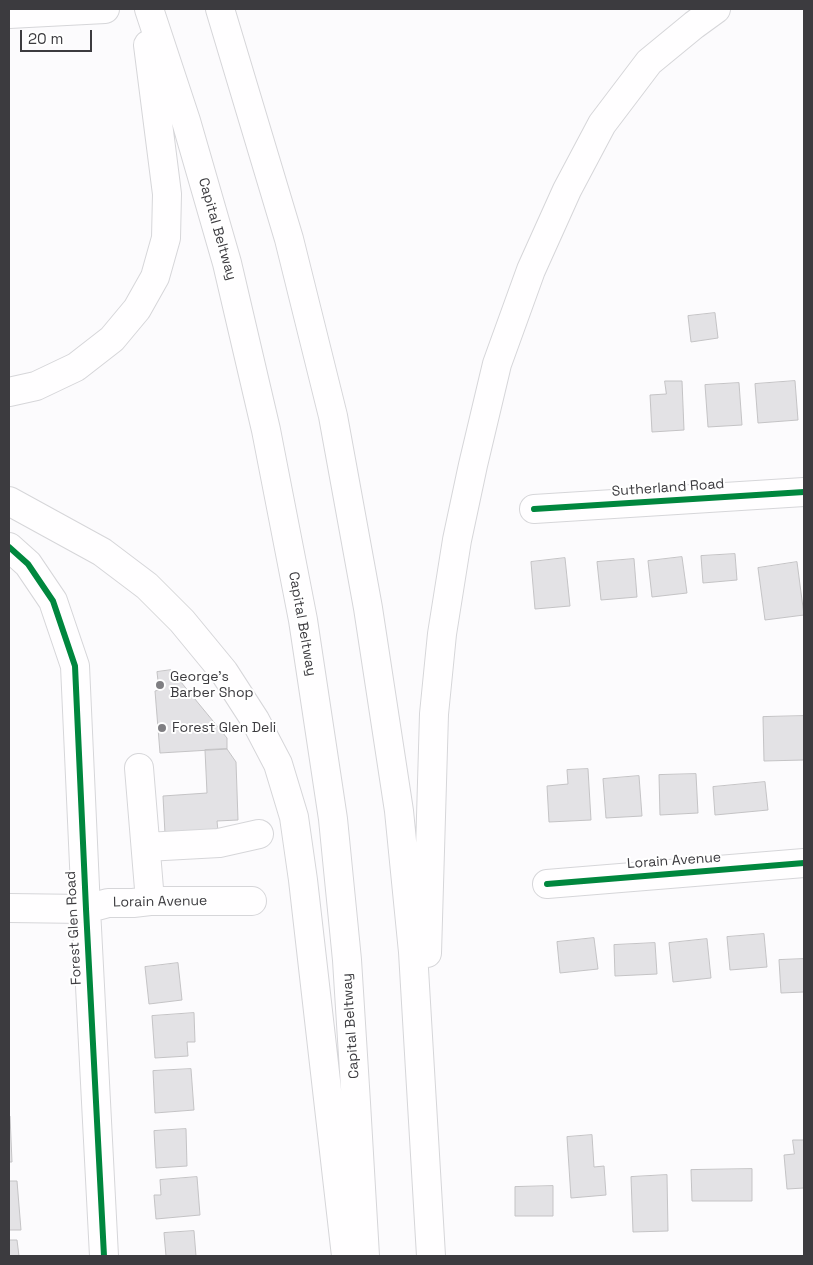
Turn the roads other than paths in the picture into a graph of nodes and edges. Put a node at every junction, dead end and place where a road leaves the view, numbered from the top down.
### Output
1 (105, 9) edge
2 (143, 9) edge
3 (149, 9) edge
4 (220, 9) edge
5 (239, 9) edge
6 (716, 9) edge
7 (9, 14) edge
8 (289, 239) junction
9 (9, 392) edge
10 (804, 492) edge
11 (9, 501) edge
12 (534, 509) dead end
13 (9, 547) edge
14 (139, 768) dead end
15 (259, 834) dead end
16 (146, 847) junction
17 (804, 864) edge
18 (546, 884) dead end
19 (150, 900) junction
20 (252, 901) dead end
21 (9, 908) edge
22 (86, 909) junction
23 (422, 1109) junction
24 (104, 1256) edge
25 (346, 1256) edge
26 (365, 1256) edge
27 (431, 1256) edge

1 - 7 main road
2 - 9 main road
3 - 26 main road, Capital Beltway
4 - 8 main road
5 - 8 main road
6 - 23 main road
8 - 23 main road
10 - 12 main road, Sutherland Road
11 - 25 main road
13 - 22 main road, Forest Glen Road
14 - 16 main road
15 - 16 main road
16 - 19 main road
17 - 18 main road, Lorain Avenue
19 - 20 main road, Lorain Avenue
19 - 22 main road, Lorain Avenue
21 - 22 main road, Lorain Avenue
22 - 24 main road, Forest Glen Road
23 - 27 main road

